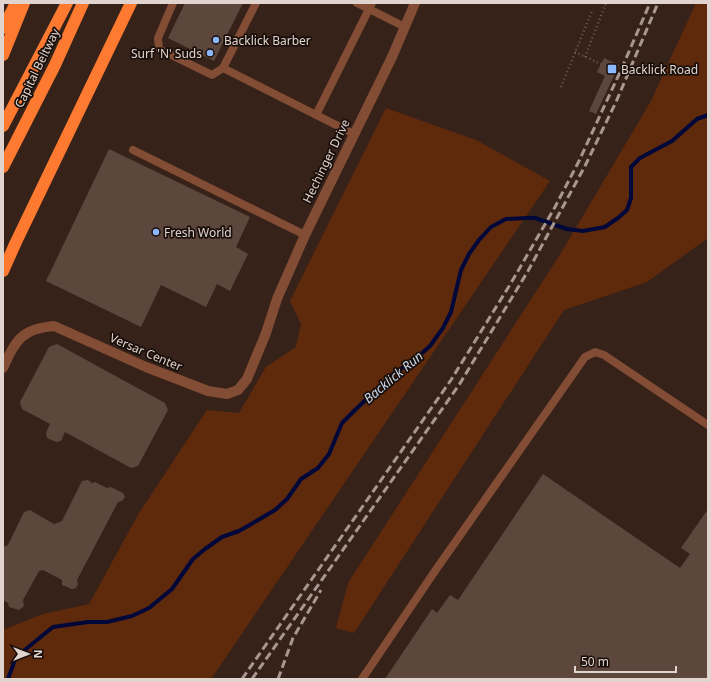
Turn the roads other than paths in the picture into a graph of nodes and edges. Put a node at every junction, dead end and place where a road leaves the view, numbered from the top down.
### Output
1 (16, 3) edge
2 (24, 3) edge
3 (67, 3) edge
4 (83, 3) edge
5 (131, 3) edge
6 (173, 3) edge
7 (256, 3) edge
8 (357, 3) edge
9 (415, 3) edge
10 (370, 6) edge
11 (405, 26) junction
12 (3, 28) edge
13 (3, 55) edge
14 (223, 68) junction
15 (316, 115) junction
16 (3, 126) edge
17 (354, 134) junction
18 (133, 150) dead end
19 (3, 167) edge
20 (305, 235) junction
21 (16, 242) junction
22 (3, 264) edge
23 (3, 271) edge
24 (266, 333) joint
25 (3, 368) edge
26 (708, 425) edge
27 (362, 679) edge

1 - 12 highway
2 - 13 highway
3 - 16 highway
4 - 19 highway, Capital Beltway
5 - 21 highway
6 - 14 lane
7 - 14 lane
8 - 10 lane
9 - 11 street, Hechinger Drive
10 - 11 lane
10 - 15 lane
11 - 17 street, Hechinger Drive
14 - 15 lane
15 - 17 lane
17 - 20 street, Hechinger Drive
18 - 20 lane
20 - 24 street, Hechinger Drive
21 - 22 highway
21 - 23 highway
24 - 25 street, Versar Center
26 - 27 lane

